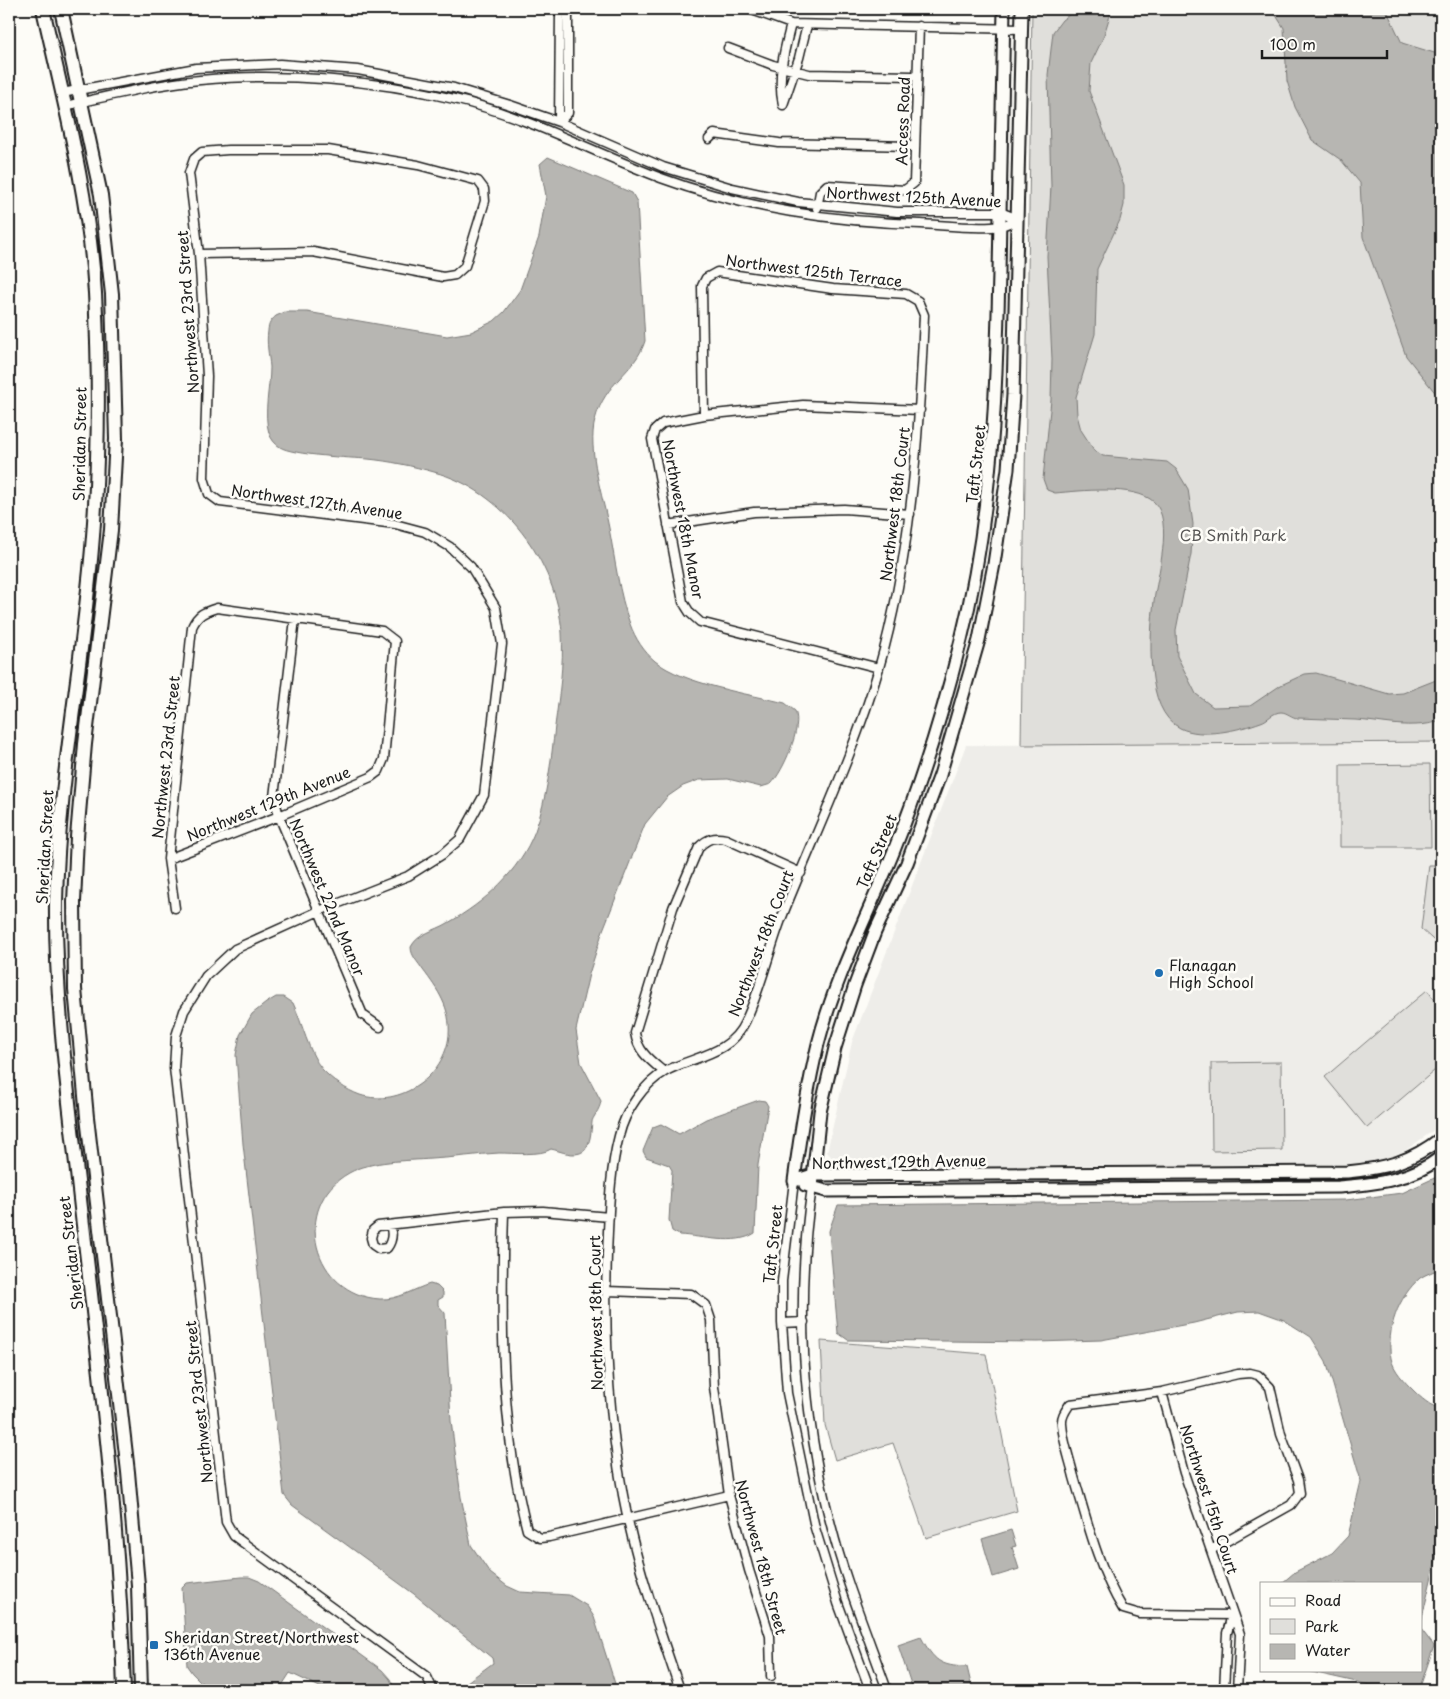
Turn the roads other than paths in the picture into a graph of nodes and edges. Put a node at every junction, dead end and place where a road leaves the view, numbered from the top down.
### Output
1 (43, 9) edge
2 (61, 9) edge
3 (560, 9) edge
4 (568, 9) edge
5 (749, 9) edge
6 (1004, 9) edge
7 (1022, 9) edge
8 (791, 24) junction
9 (807, 25) junction
10 (919, 26) junction
11 (1004, 29) junction
12 (1021, 29) junction
13 (728, 48) dead end
14 (781, 66) junction
15 (795, 72) junction
16 (912, 76) dead end
17 (79, 89) junction
18 (62, 93) junction
19 (82, 102) junction
20 (65, 106) junction
21 (558, 122) junction
22 (709, 139) dead end
23 (910, 146) dead end
24 (818, 204) junction
25 (1000, 212) junction
26 (816, 215) junction
27 (1018, 219) junction
28 (1000, 226) junction
29 (199, 254) junction
30 (918, 301) joint
31 (920, 410) junction
32 (704, 415) junction
33 (209, 494) joint
34 (910, 514) junction
35 (668, 525) junction
36 (295, 619) junction
37 (879, 668) junction
38 (279, 816) junction
39 (460, 839) joint
40 (168, 859) junction
41 (801, 873) junction
42 (175, 908) dead end
43 (319, 911) junction
44 (860, 925) junction
45 (876, 932) junction
46 (380, 1027) dead end
47 (664, 1072) junction
48 (1441, 1138) edge
49 (1441, 1157) edge
50 (1193, 1172) junction
51 (814, 1175) junction
52 (794, 1181) junction
53 (812, 1187) junction
54 (1204, 1187) junction
55 (504, 1212) junction
56 (609, 1217) junction
57 (390, 1225) dead end
58 (606, 1291) junction
59 (804, 1322) junction
60 (782, 1323) junction
61 (1162, 1392) junction
62 (820, 1478) junction
63 (805, 1482) junction
64 (729, 1495) junction
65 (628, 1519) junction
66 (1211, 1550) junction
67 (854, 1597) junction
68 (838, 1603) junction
69 (1232, 1615) junction
70 (771, 1676) dead end
71 (124, 1690) edge
72 (141, 1690) edge
73 (433, 1690) edge
74 (680, 1690) edge
75 (870, 1690) edge
76 (887, 1690) edge
77 (1139, 1690) edge
78 (1173, 1690) edge
79 (1224, 1690) edge
80 (1237, 1690) edge

1 - 18 main road, Sheridan Street
2 - 17 main road
3 - 21 street
4 - 21 street
5 - 8 street
6 - 11 street, Taft Street
7 - 12 street
8 - 9 street
8 - 14 street
9 - 10 street
9 - 15 street
10 - 11 street
10 - 24 street, Access Road
11 - 12 street
11 - 25 street, Taft Street
12 - 27 street
13 - 14 street
14 - 15 street
14 - 15 street
15 - 16 street
17 - 18 street, Northwest 125th Avenue
17 - 19 main road
17 - 21 street, Northwest 125th Avenue
18 - 20 main road, Sheridan Street
19 - 20 street, Northwest 125th Avenue
19 - 26 street, Northwest 125th Avenue
19 - 72 main road
20 - 71 main road, Sheridan Street
21 - 24 street, Northwest 125th Avenue
22 - 23 street
24 - 25 street, Northwest 125th Avenue
24 - 26 street, Access Road
25 - 27 street, Northwest 125th Avenue
25 - 28 street, Taft Street
26 - 28 street, Northwest 125th Avenue
27 - 28 street, Northwest 125th Avenue
27 - 45 street
28 - 44 street, Taft Street
29 - 29 street, Northwest 23rd Street
29 - 33 street, Northwest 23rd Street
30 - 31 street, Northwest 18th Court
30 - 32 street, Northwest 125th Terrace
31 - 32 street
31 - 34 street, Northwest 18th Court
32 - 35 street, Northwest 18th Manor
33 - 39 street, Northwest 127th Avenue
34 - 35 street
34 - 37 street, Northwest 18th Court
35 - 37 street, Northwest 18th Manor
36 - 38 street, Northwest 22nd Manor
36 - 38 street, Northwest 129th Avenue
36 - 40 street, Northwest 23rd Street
37 - 41 street, Northwest 18th Court
38 - 40 street, Northwest 129th Avenue
38 - 43 street, Northwest 22nd Manor
39 - 43 street, Northwest 23rd Street
40 - 42 street, Northwest 23rd Street
41 - 47 street, Northwest 18th Court
41 - 47 street
43 - 46 street, Northwest 22nd Manor
43 - 73 street, Northwest 23rd Street
44 - 45 street
44 - 52 street, Taft Street
45 - 51 street
47 - 56 street, Northwest 18th Court
48 - 50 street, Northwest 129th Avenue
49 - 54 street, Northwest 129th Avenue
50 - 51 street, Northwest 129th Avenue
50 - 54 street
51 - 52 street, Northwest 129th Avenue
51 - 53 street
52 - 53 street, Northwest 129th Avenue
52 - 60 street, Taft Street
53 - 54 street, Northwest 129th Avenue
53 - 59 street
55 - 56 street
55 - 57 street
55 - 65 street
56 - 58 street, Northwest 18th Court
58 - 64 street, Northwest 18th Street
58 - 65 street, Northwest 18th Court
59 - 60 street
59 - 62 street
60 - 63 street, Taft Street
61 - 66 street, Northwest 15th Court
61 - 66 street
61 - 69 street
62 - 63 street
62 - 67 street
63 - 68 street, Taft Street
64 - 65 street
64 - 70 street, Northwest 18th Street
65 - 74 street, Northwest 18th Court
66 - 69 street, Northwest 15th Court
67 - 68 street
67 - 76 street
68 - 75 street, Taft Street
69 - 79 street, Northwest 15th Court
69 - 80 street, Northwest 15th Court
77 - 78 street

